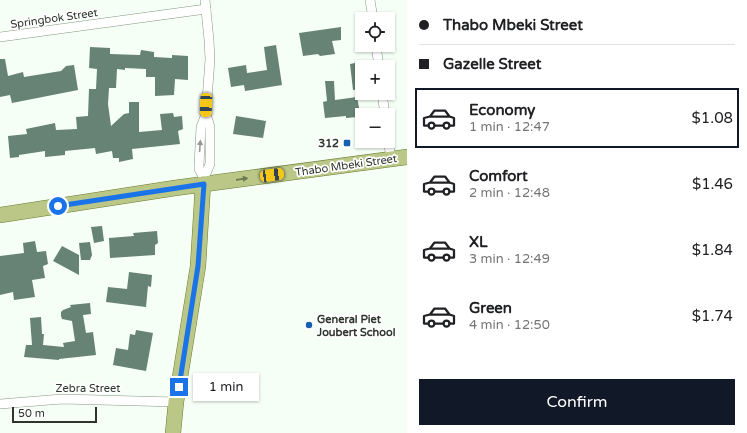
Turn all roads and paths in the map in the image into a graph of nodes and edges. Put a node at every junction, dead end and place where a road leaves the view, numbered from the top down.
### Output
1 (370, 0) edge
2 (205, 5) edge
3 (372, 12) edge
4 (0, 37) edge
5 (389, 148) edge
6 (407, 157) edge
7 (391, 159) junction
8 (204, 181) junction
9 (0, 215) edge
10 (176, 402) junction
11 (0, 404) edge
12 (173, 433) edge

1 - 3 street
2 - 4 street, Springbok Street
2 - 8 street
5 - 7 street
6 - 7 main road, Thabo Mbeki Street
8 -> 7 main road, Thabo Mbeki Street
8 - 9 main road, Thabo Mbeki Street
8 - 10 main road
10 - 11 street, Zebra Street
10 - 12 main road

